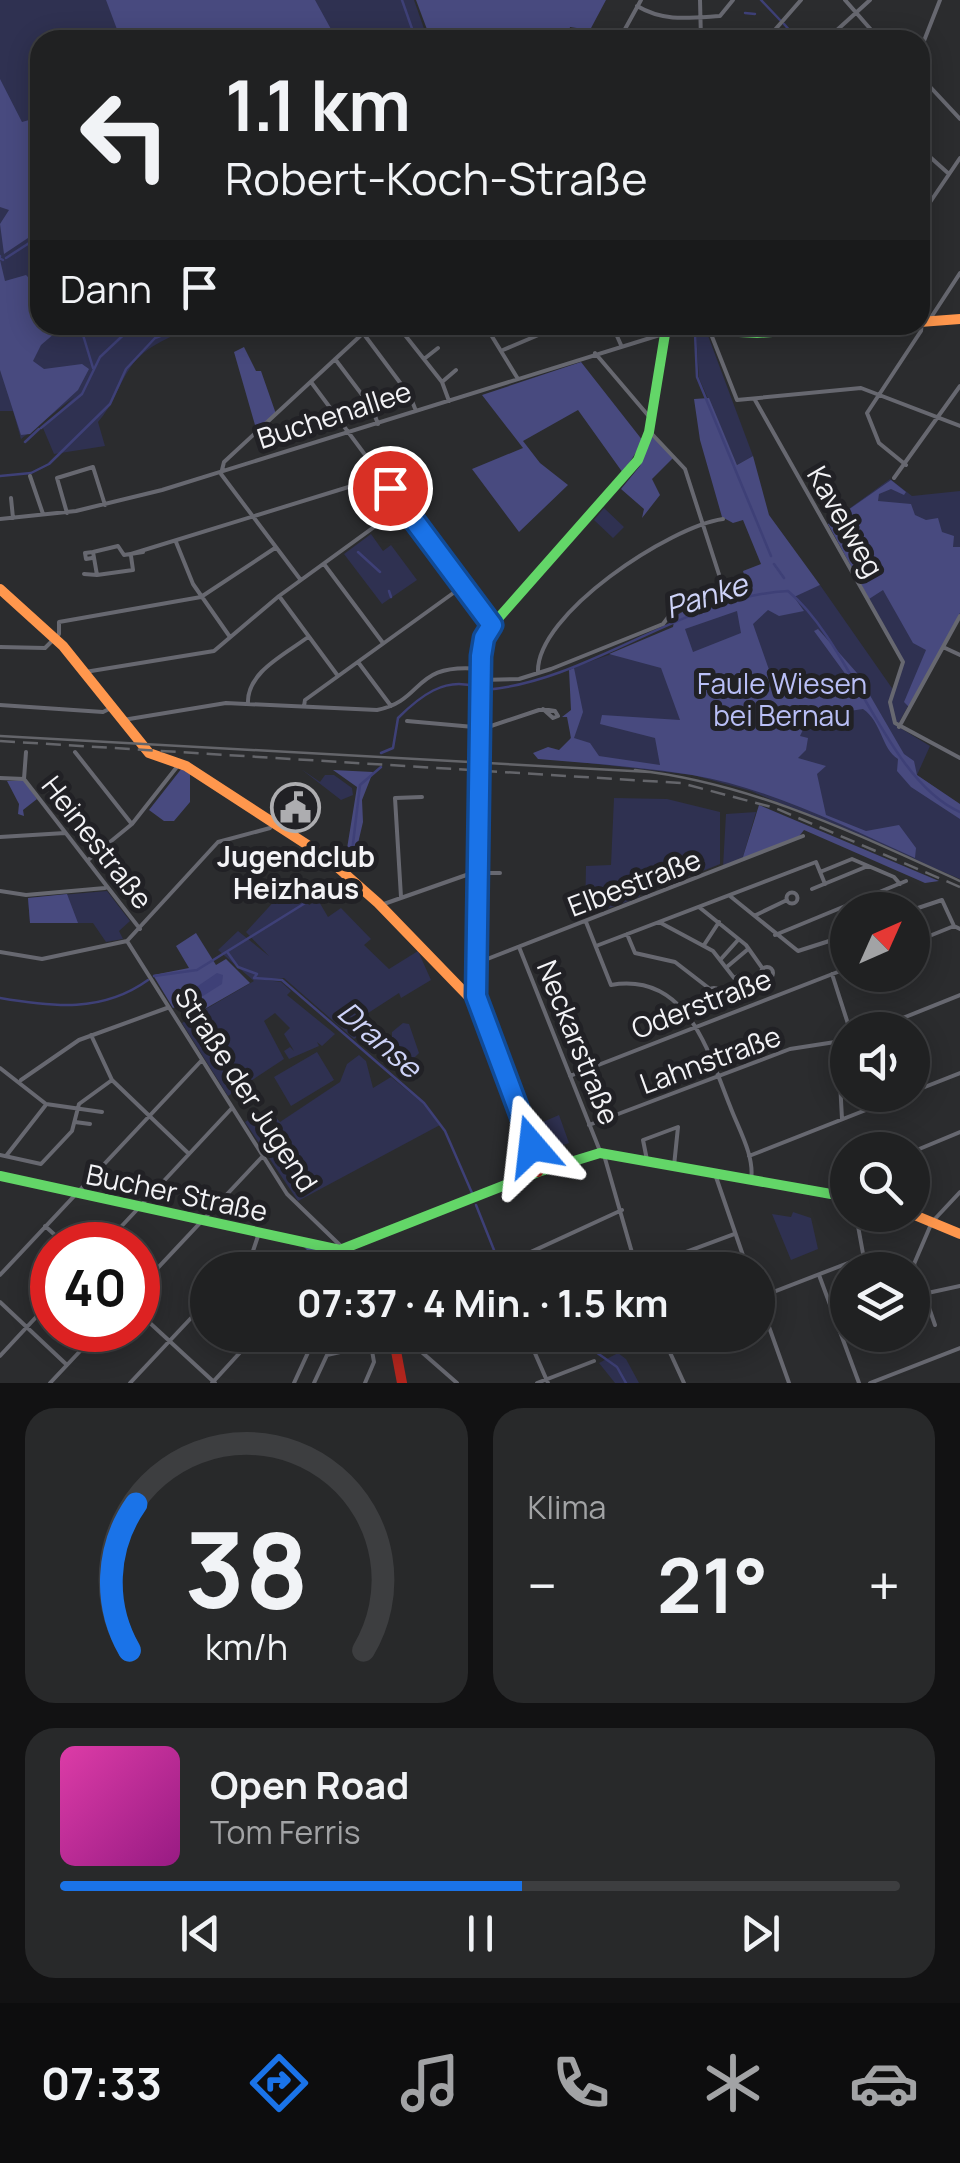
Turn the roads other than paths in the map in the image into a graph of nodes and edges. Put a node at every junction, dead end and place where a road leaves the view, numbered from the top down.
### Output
1 (700, 0) edge
2 (733, 0) edge
3 (801, 0) edge
4 (845, 0) edge
5 (870, 0) edge
6 (940, 0) edge
7 (639, 3) edge
8 (856, 14) junction
9 (700, 17) junction
10 (624, 30) edge
11 (701, 30) edge
12 (775, 30) edge
13 (838, 30) edge
14 (871, 30) edge
15 (928, 30) edge
16 (930, 87) edge
17 (960, 119) edge
18 (930, 157) edge
19 (960, 158) edge
20 (950, 174) junction
21 (930, 202) edge
22 (960, 272) edge
23 (930, 314) edge
24 (960, 319) edge
25 (930, 322) edge
26 (362, 335) edge
27 (365, 335) edge
28 (493, 335) edge
29 (538, 335) edge
30 (616, 335) edge
31 (649, 335) edge
32 (665, 335) edge
33 (710, 335) edge
34 (919, 335) edge
35 (406, 336) edge
36 (621, 345) junction
37 (438, 348) dead end
38 (503, 350) junction
39 (595, 353) junction
40 (335, 358) junction
41 (424, 358) junction
42 (456, 370) dead end
43 (518, 379) junction
44 (311, 382) junction
45 (442, 382) junction
46 (960, 386) edge
47 (878, 394) junction
48 (755, 400) junction
49 (449, 401) junction
50 (416, 412) junction
51 (938, 418) junction
52 (378, 424) junction
53 (650, 426) junction
54 (960, 426) edge
55 (349, 433) junction
56 (906, 465) junction
57 (221, 474) junction
58 (30, 476) dead end
59 (382, 477) junction
60 (894, 478) dead end
61 (11, 498) dead end
62 (105, 505) junction
63 (404, 506) junction
64 (67, 512) junction
65 (43, 515) junction
66 (13, 518) junction
67 (255, 518) junction
68 (723, 519) dead end
69 (0, 520) edge
70 (702, 522) junction
71 (176, 542) junction
72 (276, 547) junction
73 (131, 554) junction
74 (324, 564) junction
75 (84, 574) dead end
76 (97, 575) junction
77 (301, 581) junction
78 (463, 586) junction
79 (2, 593) edge
80 (280, 596) junction
81 (201, 598) junction
82 (960, 616) edge
83 (492, 625) junction
84 (309, 636) junction
85 (56, 638) junction
86 (232, 639) junction
87 (383, 644) junction
88 (944, 646) junction
89 (0, 647) edge
90 (960, 654) edge
91 (358, 662) junction
92 (85, 672) junction
93 (538, 674) junction
94 (481, 675) junction
95 (338, 676) junction
96 (248, 704) junction
97 (0, 705) edge
98 (391, 706) junction
99 (113, 707) junction
100 (304, 707) junction
101 (544, 710) dead end
102 (123, 720) junction
103 (407, 721) dead end
104 (479, 726) junction
105 (899, 727) junction
106 (26, 752) dead end
107 (74, 752) dead end
108 (960, 758) edge
109 (180, 764) junction
110 (0, 778) edge
111 (24, 779) junction
112 (422, 797) dead end
113 (274, 822) junction
114 (132, 824) junction
115 (64, 833) junction
116 (803, 836) dead end
117 (0, 838) edge
118 (87, 861) junction
119 (869, 866) junction
120 (820, 872) junction
121 (478, 873) junction
122 (500, 873) dead end
123 (825, 884) junction
124 (108, 888) junction
125 (812, 888) dead end
126 (0, 892) edge
127 (729, 895) junction
128 (400, 896) junction
129 (787, 900) dead end
130 (930, 904) edge
131 (380, 905) junction
132 (698, 907) junction
133 (756, 915) junction
134 (586, 922) junction
135 (659, 922) junction
136 (719, 922) junction
137 (957, 928) edge
138 (140, 929) junction
139 (627, 934) junction
140 (775, 935) junction
141 (930, 936) edge
142 (740, 939) junction
143 (127, 941) junction
144 (830, 941) edge
145 (704, 945) junction
146 (596, 946) junction
147 (520, 947) junction
148 (749, 948) junction
149 (0, 952) edge
150 (722, 959) junction
151 (477, 963) junction
152 (728, 966) junction
153 (763, 968) dead end
154 (742, 974) dead end
155 (830, 975) edge
156 (710, 989) dead end
157 (960, 996) edge
158 (477, 1000) junction
159 (169, 1008) junction
160 (919, 1012) edge
161 (698, 1026) junction
162 (91, 1035) junction
163 (830, 1043) edge
164 (202, 1060) junction
165 (0, 1068) edge
166 (960, 1073) edge
167 (570, 1076) junction
168 (718, 1076) junction
169 (21, 1080) junction
170 (112, 1080) junction
171 (930, 1085) edge
172 (46, 1104) junction
173 (76, 1108) junction
174 (232, 1108) junction
175 (102, 1112) dead end
176 (842, 1112) edge
177 (862, 1112) edge
178 (148, 1116) junction
179 (842, 1120) junction
180 (74, 1122) junction
181 (90, 1124) dead end
182 (589, 1125) junction
183 (960, 1132) edge
184 (930, 1144) edge
185 (602, 1153) junction
186 (188, 1154) junction
187 (3, 1155) edge
188 (749, 1156) junction
189 (262, 1157) junction
190 (647, 1160) junction
191 (536, 1166) junction
192 (674, 1166) junction
193 (715, 1174) junction
194 (0, 1176) edge
195 (751, 1180) junction
196 (960, 1192) edge
197 (76, 1194) junction
198 (830, 1194) edge
199 (139, 1207) junction
200 (622, 1210) junction
201 (202, 1221) junction
202 (49, 1222) edge
203 (125, 1222) edge
204 (932, 1222) junction
205 (259, 1233) junction
206 (734, 1234) junction
207 (960, 1234) edge
208 (30, 1242) edge
209 (253, 1250) edge
210 (345, 1250) junction
211 (531, 1252) edge
212 (632, 1252) edge
213 (686, 1252) edge
214 (741, 1252) edge
215 (919, 1252) edge
216 (160, 1266) edge
217 (830, 1270) edge
218 (819, 1274) junction
219 (0, 1275) edge
220 (960, 1286) edge
221 (775, 1291) edge
222 (930, 1292) edge
223 (0, 1302) edge
224 (930, 1313) edge
225 (190, 1319) edge
226 (30, 1324) edge
227 (934, 1324) dead end
228 (27, 1327) junction
229 (160, 1333) edge
230 (169, 1342) junction
231 (775, 1345) edge
232 (960, 1348) edge
233 (79, 1352) edge
234 (241, 1352) edge
235 (308, 1352) edge
236 (340, 1352) edge
237 (372, 1352) edge
238 (396, 1352) edge
239 (422, 1352) edge
240 (535, 1352) edge
241 (670, 1352) edge
242 (0, 1356) edge
243 (594, 1362) dead end
244 (67, 1364) junction
245 (548, 1381) edge
246 (50, 1383) edge
247 (130, 1383) edge
248 (213, 1383) edge
249 (294, 1383) edge
250 (314, 1383) edge
251 (365, 1383) edge
252 (402, 1383) edge
253 (457, 1383) edge
254 (537, 1383) edge
255 (684, 1383) edge
256 (789, 1383) edge
257 (859, 1383) edge
258 (870, 1383) edge

1 - 9 street
2 - 9 street
3 - 12 street
4 - 8 street
5 - 8 street
6 - 15 street
7 - 9 street
7 - 10 street
8 - 13 street
8 - 14 street
9 - 11 street
16 - 17 street
18 - 20 street
19 - 20 street
20 - 21 street
22 - 23 street
24 - 25 street
26 - 40 street
27 - 50 street
28 - 38 street
29 - 38 street
30 - 36 street
31 - 36 street, Buchenallee
32 - 53 street
33 - 48 street, Kavelweg
34 - 47 street
35 - 41 street
36 - 39 street, Buchenallee
37 - 41 street
38 - 43 street
39 - 43 street, Buchenallee
39 - 53 street
40 - 44 street
40 - 52 street
41 - 45 street
42 - 45 street
43 - 49 street, Buchenallee
44 - 55 street
44 - 57 street
45 - 49 street
46 - 51 street
47 - 48 street
47 - 51 street
47 - 56 street
48 - 105 street, Kavelweg
49 - 50 street, Buchenallee
50 - 52 street, Buchenallee
51 - 54 street
51 - 56 street
52 - 55 street, Buchenallee
53 - 70 street
53 - 83 street
55 - 57 street, Buchenallee
55 - 59 street
56 - 60 street
57 - 62 street, Buchenallee
57 - 67 street
58 - 65 street
59 - 63 street
59 - 67 street
61 - 66 street
62 - 64 street, Buchenallee
62 - 64 street
63 - 74 street
63 - 78 street
64 - 65 street, Buchenallee
65 - 66 street, Buchenallee
66 - 69 street, Buchenallee
67 - 71 street
67 - 72 street
68 - 70 street
70 - 93 street
70 - 93 street
71 - 73 street
71 - 81 street
72 - 77 street
72 - 81 street
73 - 76 street
73 - 76 street
74 - 77 street
74 - 87 street
75 - 76 street
77 - 80 street
78 - 83 street
78 - 87 street
79 - 85 street
80 - 84 street
80 - 86 street
81 - 85 street
81 - 86 street
82 - 88 street
83 - 94 street
84 - 95 street
84 - 96 street
85 - 89 street
85 - 92 street
86 - 92 street
87 - 91 street
88 - 90 street
88 - 105 street
91 - 95 street
91 - 98 street
92 - 99 street
93 - 94 street
94 - 98 street
94 - 104 street
95 - 100 street
96 - 100 street
96 - 102 street
97 - 99 street
98 - 100 street
99 - 102 street
101 - 104 street
102 - 109 street
103 - 104 street
104 - 121 street
105 - 108 street
106 - 111 street, Heinestraße
107 - 114 street
109 - 113 street
109 - 114 street
110 - 111 street, Heinestraße
111 - 115 street, Heinestraße
112 - 128 street
113 - 131 street
113 - 138 street
114 - 118 street
115 - 117 street
115 - 118 street, Heinestraße
116 - 134 street, Elbestraße
118 - 124 street, Heinestraße
119 - 120 street
119 - 123 street
119 - 140 street
120 - 123 street
120 - 127 street
121 - 122 street
121 - 128 street
121 - 151 street
123 - 125 street
124 - 126 street
124 - 138 street, Heinestraße
127 - 132 street
127 - 133 street
128 - 131 street
129 - 133 street
130 - 137 street
131 - 158 street
132 - 135 street
132 - 136 street
133 - 140 street
134 - 146 street
134 - 147 street, Elbestraße
135 - 139 street
135 - 145 street
136 - 142 street
136 - 145 street
137 - 141 street
138 - 143 street
139 - 146 street
139 - 156 street
140 - 144 street
142 - 148 street
142 - 150 street
143 - 149 street
143 - 159 street, Straße der Jugend
145 - 150 street
146 - 161 street
147 - 151 street, Elbestraße
147 - 167 street, Neckarstraße
148 - 152 street
148 - 153 street
150 - 152 street
151 - 158 street
152 - 154 street
155 - 161 street, Oderstraße
157 - 160 street
158 - 191 street
159 - 162 street
159 - 164 street, Straße der Jugend
161 - 167 street, Oderstraße
161 - 168 street
162 - 169 street
162 - 170 street
163 - 168 street, Lahnstraße
164 - 174 street, Straße der Jugend
164 - 178 street
165 - 169 street
166 - 171 street
167 - 182 street, Neckarstraße
168 - 182 street, Lahnstraße
168 - 188 street
169 - 172 street
170 - 173 street
170 - 178 street
172 - 173 street
172 - 187 street
173 - 175 street
173 - 180 street
174 - 186 street
174 - 189 street, Straße der Jugend
176 - 179 street
177 - 179 street
178 - 186 street
178 - 197 street
179 - 188 street
180 - 181 street
180 - 187 street
182 - 185 street, Neckarstraße
183 - 184 street
185 - 190 street
185 - 191 street
185 - 200 street, Neckarstraße
186 - 199 street
188 - 195 street
189 - 201 street
189 - 210 street, Straße der Jugend
190 - 192 street
190 - 192 street
191 - 210 street
192 - 193 street
193 - 195 street
193 - 206 street
194 - 197 street, Bucher Straße
195 - 198 street
196 - 204 street
197 - 199 street, Bucher Straße
197 - 202 street
199 - 201 street, Bucher Straße
199 - 203 street
200 - 211 street
200 - 212 street, Neckarstraße
201 - 205 street, Bucher Straße
201 - 216 street
204 - 207 street
204 - 215 street
205 - 209 street
205 - 210 street, Bucher Straße
206 - 213 street
206 - 214 street
208 - 219 street
217 - 218 street
218 - 221 street
218 - 257 street
220 - 222 street
223 - 228 street
224 - 227 street
225 - 230 street
226 - 228 street
228 - 242 street
228 - 244 street
229 - 230 street
230 - 247 street
230 - 248 street
231 - 256 street
232 - 258 street
233 - 244 street
234 - 248 street
235 - 249 street
236 - 250 street
237 - 251 street
238 - 252 street
239 - 253 street
240 - 245 street
241 - 255 street
243 - 245 street
244 - 246 street
245 - 254 street

